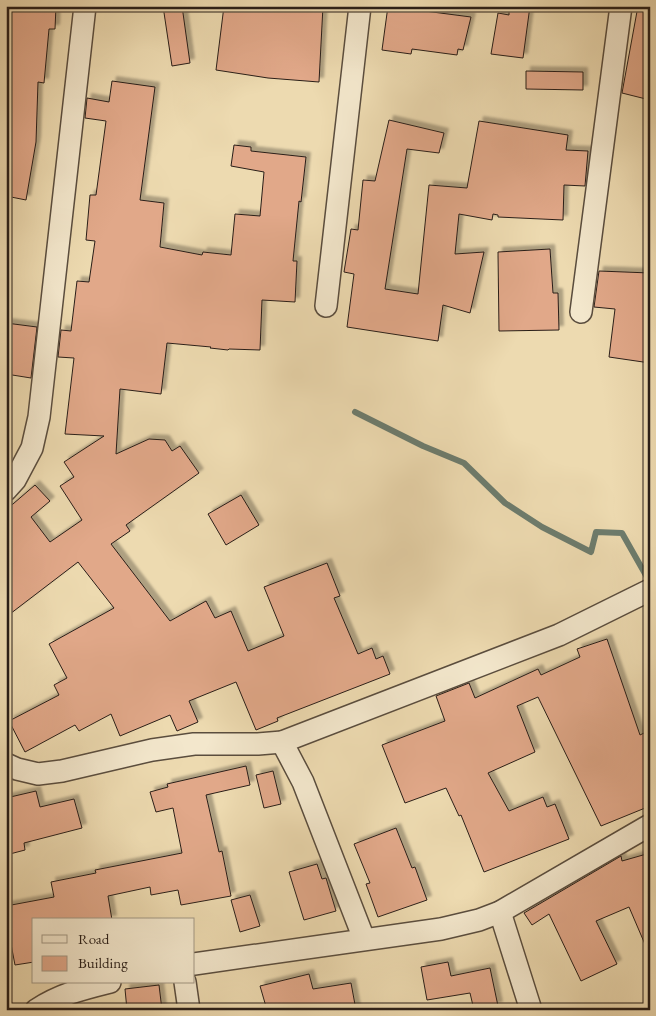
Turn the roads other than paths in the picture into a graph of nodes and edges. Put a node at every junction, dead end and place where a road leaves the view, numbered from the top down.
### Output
1 (85, 6) edge
2 (360, 6) edge
3 (621, 6) edge
4 (326, 306) dead end
5 (582, 312) dead end
6 (6, 490) edge
7 (650, 590) edge
8 (282, 742) junction
9 (6, 764) edge
10 (650, 825) edge
11 (500, 912) junction
12 (364, 939) junction
13 (195, 964) edge
14 (101, 984) edge
15 (185, 984) edge
16 (36, 1010) edge
17 (189, 1010) edge
18 (531, 1010) edge

1 - 6 street
2 - 4 street
3 - 5 street
7 - 8 street
8 - 9 street
8 - 12 street
10 - 11 street
11 - 12 street
11 - 18 street
12 - 13 street
14 - 16 street
15 - 17 street

